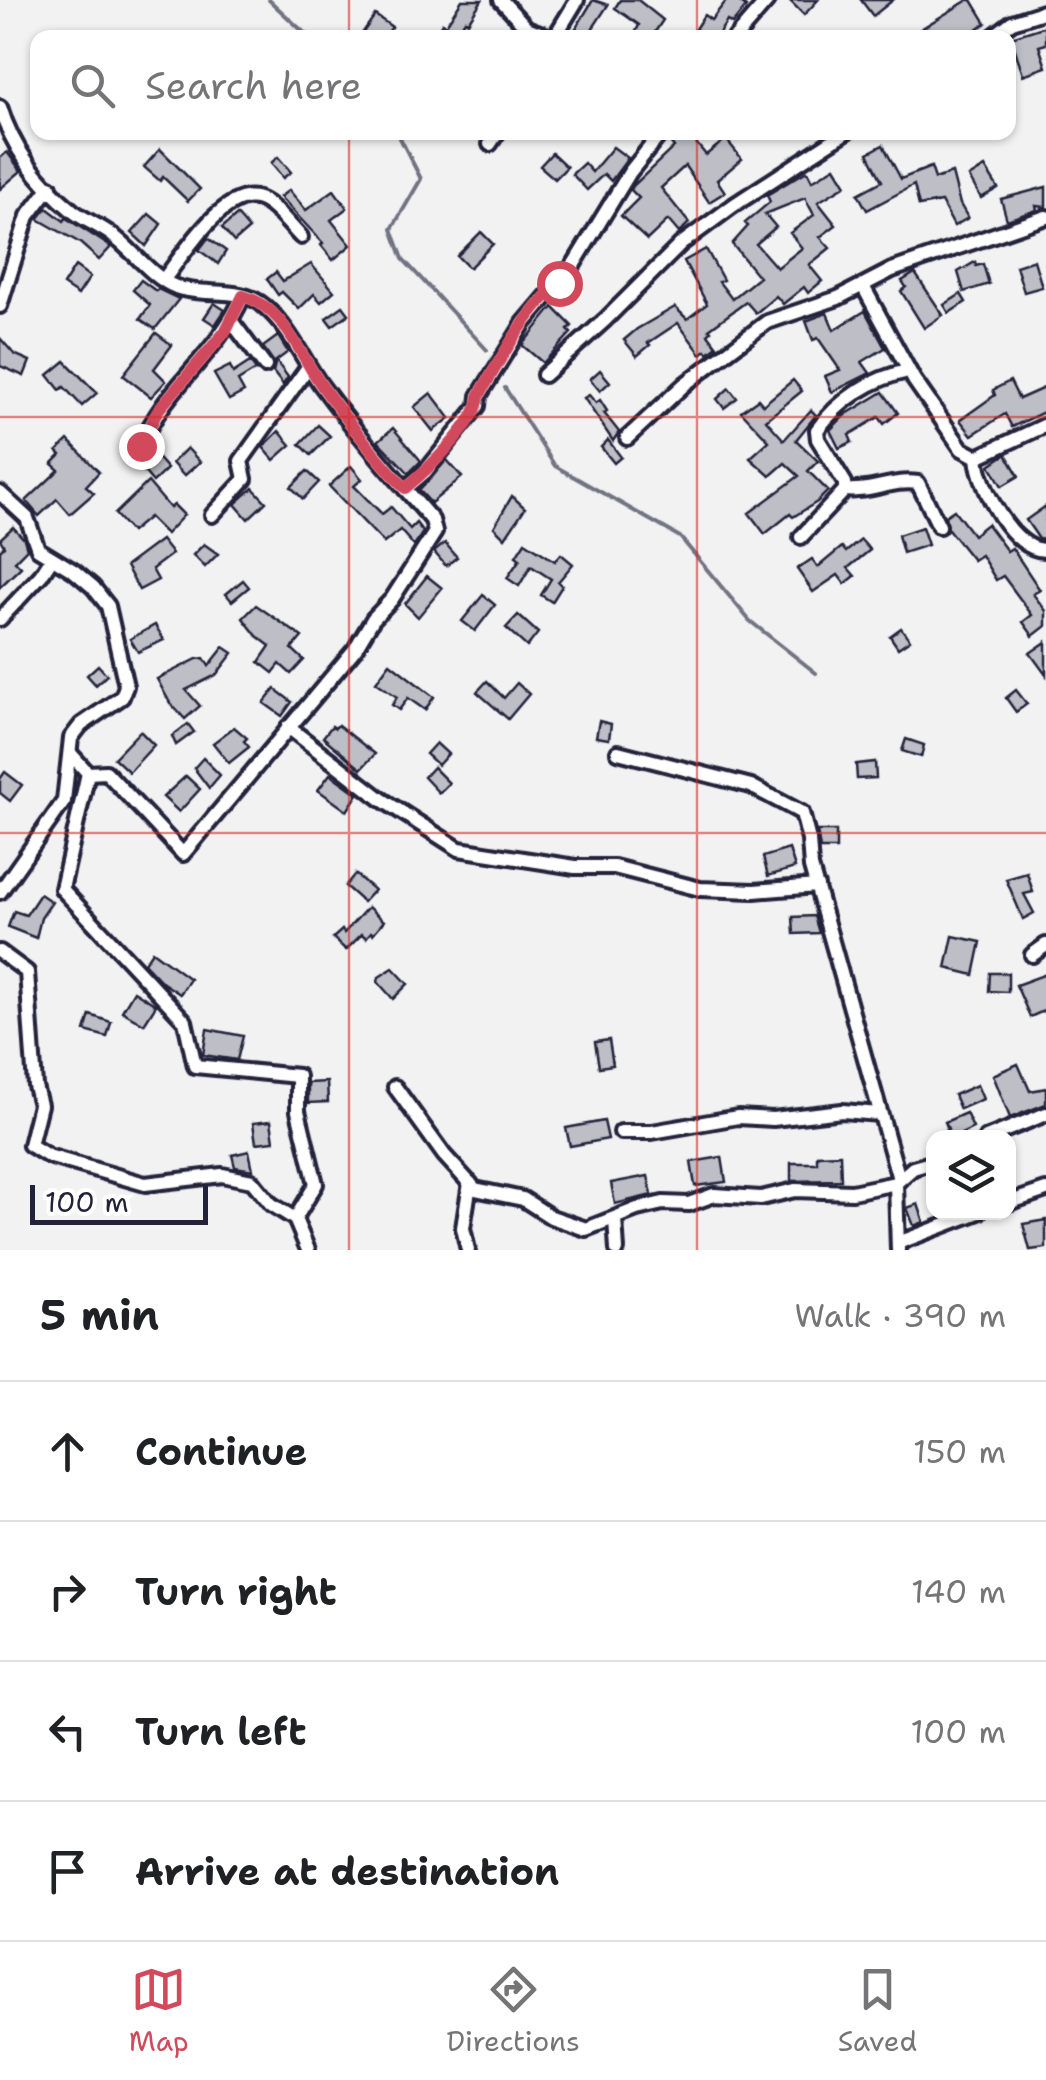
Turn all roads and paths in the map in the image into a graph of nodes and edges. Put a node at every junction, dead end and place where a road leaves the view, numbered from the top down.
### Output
1 (501, 0) edge
2 (577, 0) edge
3 (768, 0) edge
4 (1046, 10) edge
5 (533, 30) edge
6 (559, 30) edge
7 (742, 30) edge
8 (1002, 30) edge
9 (0, 107) edge
10 (656, 140) edge
11 (834, 140) edge
12 (50, 187) junction
13 (1046, 217) edge
14 (301, 236) dead end
15 (164, 279) junction
16 (863, 286) junction
17 (243, 296) junction
18 (0, 306) edge
19 (232, 322) junction
20 (265, 366) dead end
21 (308, 367) junction
22 (908, 370) junction
23 (544, 374) dead end
24 (1046, 426) edge
25 (626, 438) dead end
26 (141, 446) dead end
27 (977, 457) junction
28 (405, 488) junction
29 (845, 490) junction
30 (0, 493) edge
31 (212, 515) dead end
32 (939, 526) dead end
33 (801, 537) dead end
34 (1046, 550) edge
35 (52, 558) junction
36 (0, 619) edge
37 (288, 727) junction
38 (618, 752) dead end
39 (70, 753) junction
40 (88, 773) junction
41 (817, 886) junction
42 (0, 892) edge
43 (1046, 945) edge
44 (0, 952) edge
45 (1032, 954) dead end
46 (395, 1087) dead end
47 (880, 1114) junction
48 (1046, 1114) edge
49 (1006, 1130) edge
50 (621, 1132) dead end
51 (926, 1164) edge
52 (898, 1181) junction
53 (470, 1184) junction
54 (1046, 1190) edge
55 (1016, 1200) edge
56 (294, 1219) junction
57 (615, 1219) junction
58 (960, 1220) edge
59 (898, 1246) edge
60 (308, 1250) edge
61 (468, 1250) edge
62 (617, 1250) edge

1 - 5 street
2 - 6 street
3 - 7 street
4 - 8 street
9 - 12 street
10 - 28 street
11 - 23 street
12 - 15 street
12 - 18 street
13 - 16 street
14 - 15 street
15 - 17 street
16 - 22 street
16 - 25 street
17 - 19 street
17 - 21 street
19 - 20 street
19 - 26 street
21 - 28 street
21 - 31 street
22 - 27 street
22 - 29 street
24 - 27 street
27 - 34 street
28 - 37 street
29 - 32 street
29 - 33 street
30 - 35 street
35 - 36 street
35 - 39 street
37 - 40 street
37 - 41 street
38 - 41 street
39 - 40 street
39 - 42 street
40 - 56 street
41 - 47 street
43 - 45 street
44 - 56 street
46 - 53 street
47 - 50 street
47 - 52 street
48 - 49 street
51 - 52 street
52 - 57 street
52 - 59 street
53 - 57 street
53 - 61 street
54 - 55 street
56 - 60 street
57 - 62 street
58 - 59 street

